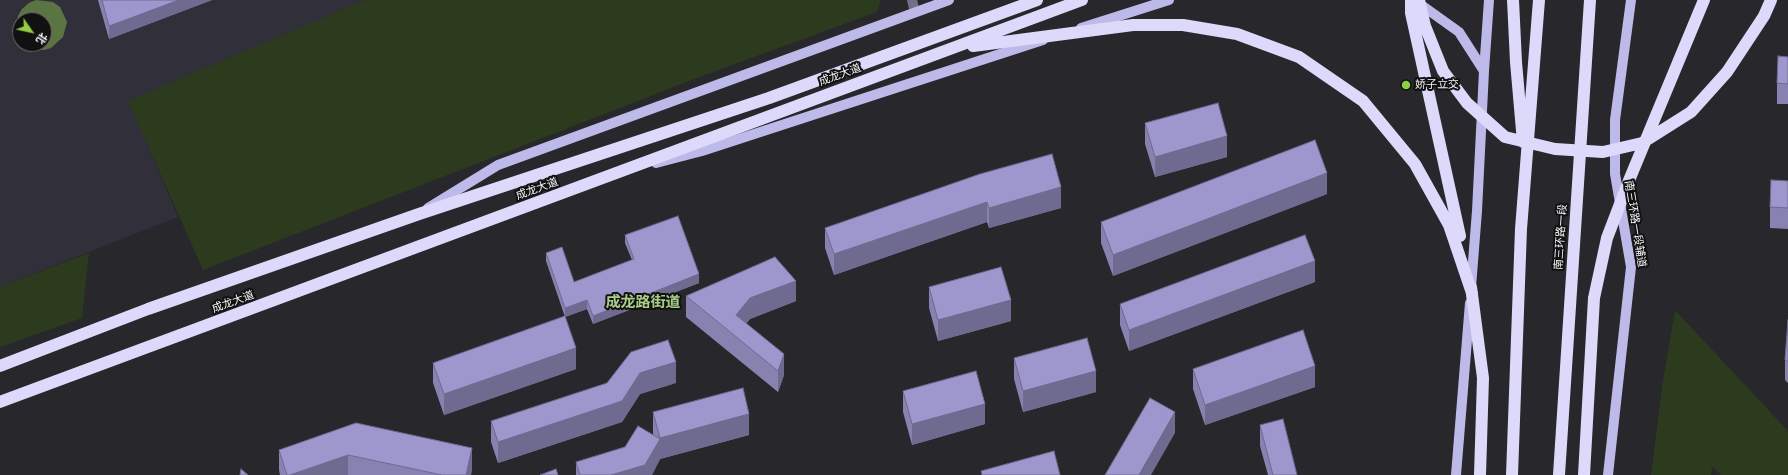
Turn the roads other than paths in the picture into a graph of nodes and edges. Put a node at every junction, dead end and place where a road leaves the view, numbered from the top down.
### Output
1 (912, 0) edge
2 (949, 0) edge
3 (1013, 0) edge
4 (1037, 0) edge
5 (1082, 0) edge
6 (1169, 0) edge
7 (1412, 0) edge
8 (1419, 0) edge
9 (1489, 0) edge
10 (1513, 0) edge
11 (1539, 0) edge
12 (1590, 0) edge
13 (1631, 0) edge
14 (1639, 0) edge
15 (1771, 0) edge
16 (931, 3) edge
17 (1702, 3) edge
18 (915, 12) junction
19 (1630, 15) junction
20 (942, 35) junction
21 (950, 49) junction
22 (1484, 72) junction
23 (604, 178) junction
24 (1526, 180) junction
25 (419, 214) junction
26 (1472, 293) junction
27 (0, 366) edge
28 (0, 402) edge
29 (1456, 475) edge
30 (1480, 475) edge
31 (1512, 475) edge
32 (1559, 475) edge
33 (1584, 475) edge
34 (1608, 475) edge

1 - 18 street
2 - 16 main road
3 - 20 highway
4 - 20 highway, 成龙大道
5 - 21 highway, 成龙大道
6 - 23 main road
7 - 22 main road
7 - 26 highway
8 - 15 highway
9 - 22 main road
10 - 24 highway
11 - 24 highway
12 - 32 highway, 南三环路一段
13 - 19 main road, 南三环路一段辅道
14 - 19 main road
16 - 18 main road
17 - 33 highway
18 - 25 main road
19 - 34 main road, 南三环路一段辅道
20 - 25 highway, 成龙大道
21 - 23 highway, 成龙大道
21 - 26 highway
22 - 29 main road
23 - 28 highway, 成龙大道
24 - 31 highway
25 - 27 highway, 成龙大道
26 - 30 highway

